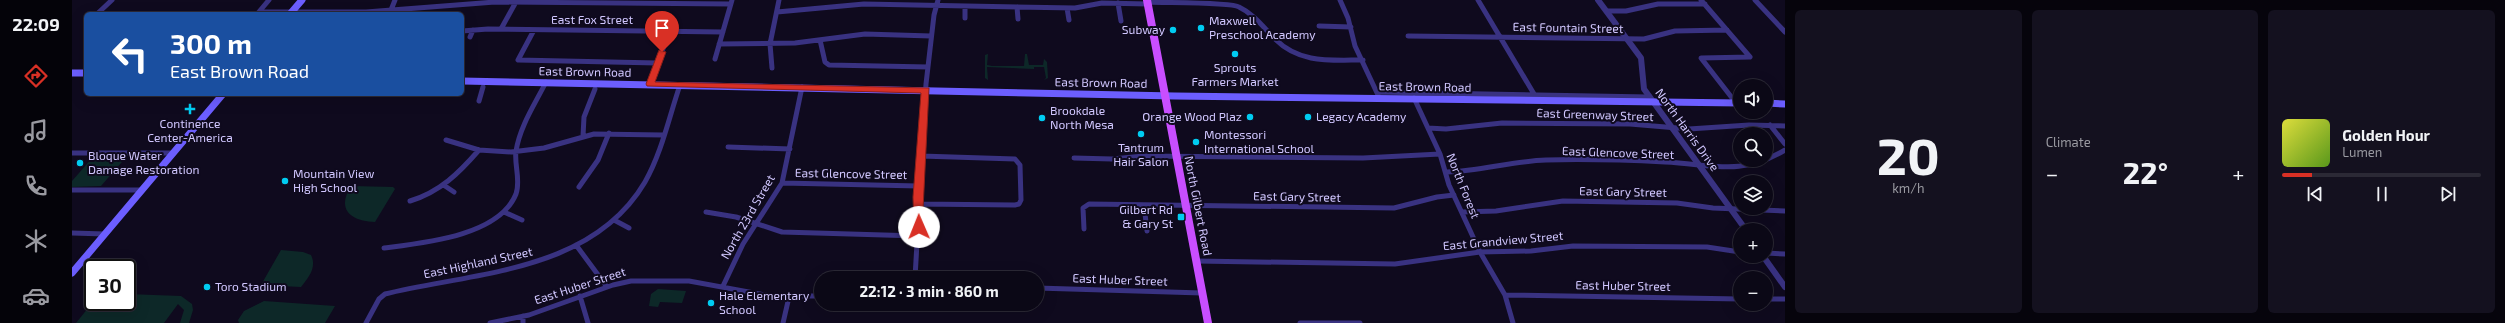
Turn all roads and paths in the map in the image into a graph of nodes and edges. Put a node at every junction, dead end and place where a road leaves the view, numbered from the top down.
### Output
1 (112, 0) edge
2 (269, 0) edge
3 (302, 0) edge
4 (395, 0) edge
5 (779, 0) edge
6 (938, 0) edge
7 (1340, 0) edge
8 (1478, 0) edge
9 (1598, 0) edge
10 (1701, 0) edge
11 (1755, 0) edge
12 (517, 1) edge
13 (732, 2) edge
14 (1148, 2) edge
15 (1118, 3) junction
16 (1704, 4) junction
17 (936, 6) junction
18 (965, 6) junction
19 (1017, 7) junction
20 (1067, 8) junction
21 (391, 10) junction
22 (1607, 11) junction
23 (99, 12) edge
24 (259, 12) edge
25 (292, 12) edge
26 (374, 12) edge
27 (777, 12) junction
28 (965, 18) dead end
29 (1018, 20) dead end
30 (1069, 20) dead end
31 (1121, 22) dead end
32 (1319, 26) dead end
33 (1351, 27) junction
34 (501, 29) junction
35 (472, 30) junction
36 (534, 30) junction
37 (670, 30) junction
38 (1727, 30) junction
39 (464, 31) edge
40 (723, 32) junction
41 (1785, 32) edge
42 (931, 36) junction
43 (1408, 36) dead end
44 (470, 37) dead end
45 (1500, 37) junction
46 (1628, 39) junction
47 (820, 40) junction
48 (719, 44) junction
49 (770, 44) junction
50 (715, 59) dead end
51 (1363, 60) junction
52 (657, 63) junction
53 (928, 67) junction
54 (772, 68) dead end
55 (72, 73) edge
56 (84, 73) edge
57 (464, 81) edge
58 (546, 82) junction
59 (650, 84) junction
60 (680, 85) junction
61 (483, 87) dead end
62 (802, 87) junction
63 (595, 89) dead end
64 (926, 90) junction
65 (1534, 94) junction
66 (1378, 95) junction
67 (221, 96) edge
68 (1165, 96) junction
69 (1733, 97) edge
70 (1414, 98) junction
71 (1651, 99) junction
72 (479, 101) dead end
73 (1733, 103) edge
74 (1773, 103) edge
75 (1785, 104) edge
76 (1770, 125) junction
77 (1785, 126) edge
78 (1428, 128) junction
79 (1673, 128) junction
80 (609, 133) junction
81 (663, 135) junction
82 (583, 136) junction
83 (446, 140) dead end
84 (1785, 144) edge
85 (728, 147) dead end
86 (790, 149) junction
87 (479, 150) junction
88 (1785, 150) edge
89 (516, 152) junction
90 (72, 153) edge
91 (174, 153) junction
92 (1440, 154) junction
93 (921, 156) junction
94 (1177, 156) junction
95 (1074, 158) dead end
96 (1700, 167) junction
97 (1447, 172) junction
98 (782, 183) junction
99 (445, 186) junction
100 (919, 186) junction
101 (579, 188) dead end
102 (72, 190) edge
103 (142, 190) junction
104 (454, 192) dead end
105 (1454, 195) junction
106 (410, 202) dead end
107 (918, 204) junction
108 (1144, 205) junction
109 (1186, 206) junction
110 (1731, 209) junction
111 (1785, 211) edge
112 (504, 212) junction
113 (706, 212) dead end
114 (1462, 212) junction
115 (522, 220) dead end
116 (614, 220) junction
117 (1741, 223) edge
118 (756, 225) junction
119 (629, 228) dead end
120 (1084, 229) dead end
121 (1148, 231) dead end
122 (72, 233) edge
123 (105, 234) junction
124 (918, 236) junction
125 (576, 245) junction
126 (384, 248) dead end
127 (1733, 251) edge
128 (1480, 252) junction
129 (1773, 253) edge
130 (1785, 254) edge
131 (1196, 262) junction
132 (1769, 263) edge
133 (916, 271) edge
134 (72, 273) edge
135 (723, 286) junction
136 (607, 287) junction
137 (1785, 287) edge
138 (1044, 288) edge
139 (1202, 293) junction
140 (1505, 295) junction
141 (580, 296) junction
142 (814, 296) edge
143 (789, 297) junction
144 (1733, 299) edge
145 (1773, 299) edge
146 (1785, 299) edge
147 (523, 316) junction
148 (366, 323) edge
149 (490, 323) edge
150 (524, 323) edge
151 (588, 323) edge
152 (783, 323) edge
153 (1208, 323) edge
154 (1300, 323) edge
155 (1360, 323) edge
156 (1513, 323) edge

1 - 23 street
2 - 24 street
3 - 25 main road
4 - 21 street
5 - 27 street
6 - 17 street
7 - 33 street
8 - 45 street
9 - 22 street, North Harris Drive
10 - 16 street
11 - 41 street
12 - 13 street
12 - 21 street
12 - 34 street
13 - 40 street
14 - 15 street
14 - 51 street
14 - 68 main road, North Gilbert Road
15 - 20 street
15 - 31 street
16 - 22 street
16 - 38 street
17 - 18 street
17 - 27 street
17 - 42 street
18 - 19 street
18 - 28 street
19 - 20 street
19 - 29 street
20 - 30 street
21 - 26 street
22 - 46 street, North Harris Drive
27 - 49 street
32 - 33 street
33 - 51 street
34 - 35 street, East Fox Street
34 - 36 street, East Fox Street
35 - 39 street, East Fox Street
35 - 44 street
36 - 37 street, East Fox Street
36 - 52 street
37 - 40 street, East Fox Street
37 - 52 street
38 - 46 street, East Fountain Street
38 - 69 street
40 - 48 street
42 - 47 street
42 - 53 street
43 - 45 street, East Fountain Street
45 - 46 street, East Fountain Street
45 - 65 street
46 - 71 street, North Harris Drive
47 - 49 street
47 - 53 street
48 - 49 street
48 - 50 street
49 - 54 street
51 - 66 street
52 - 59 street
53 - 64 street
55 - 56 main road
57 - 58 main road, East Brown Road
58 - 59 main road, East Brown Road
58 - 89 street
59 - 60 main road, East Brown Road
60 - 62 main road, East Brown Road
60 - 81 street, East Highland Street
61 - 72 street
62 - 64 main road, East Brown Road
62 - 86 street, North 23rd Street
63 - 82 street
64 - 68 main road, East Brown Road
64 - 93 street
65 - 66 street, East Brown Road
65 - 71 street, East Brown Road
66 - 68 main road, East Brown Road
66 - 70 main road, East Brown Road
67 - 91 main road
68 - 94 main road, North Gilbert Road
70 - 71 main road, East Brown Road
70 - 78 street, North Forest
71 - 73 main road, East Brown Road
71 - 79 street, North Harris Drive
74 - 75 main road
76 - 77 street, East Greenway Street
76 - 79 street, East Greenway Street
76 - 84 street
78 - 79 street, East Greenway Street
78 - 92 street, North Forest
79 - 96 street, North Harris Drive
80 - 81 street
80 - 82 street
80 - 101 street
81 - 116 street, East Highland Street
82 - 89 street
83 - 87 street
85 - 86 street
86 - 98 street, North 23rd Street
87 - 89 street
87 - 99 street
88 - 96 street, East Glencove Street
89 - 112 street
90 - 91 street
91 - 103 main road
92 - 94 street
92 - 97 street, North Forest
93 - 100 street
93 - 107 street
94 - 95 street
94 - 109 main road, North Gilbert Road
96 - 97 street, East Glencove Street
96 - 110 street, North Harris Drive
97 - 105 street, North Forest
98 - 100 street, East Glencove Street
98 - 118 street, North 23rd Street
99 - 104 street
99 - 106 street
100 - 107 street
102 - 103 street
103 - 123 main road
105 - 109 street, East Gary Street
105 - 114 street, North Forest
107 - 124 street
108 - 109 street, East Gary Street
108 - 120 street, East Gary Street
108 - 121 street
109 - 131 main road, North Gilbert Road
110 - 111 street, East Gary Street
110 - 114 street, East Gary Street
110 - 117 street, North Harris Drive
112 - 115 street
112 - 126 street
113 - 118 street
114 - 128 street, North Forest
116 - 119 street
116 - 125 street, East Highland Street
118 - 124 street
118 - 135 street, North 23rd Street
122 - 123 street
123 - 134 main road
124 - 133 street
125 - 136 street
125 - 148 street, East Highland Street
127 - 128 street, East Grandview Street
128 - 131 street, East Grandview Street
128 - 140 street, North Forest
129 - 130 street
131 - 139 main road, North Gilbert Road
132 - 137 street
135 - 136 street, East Huber Street
135 - 143 street, East Huber Street
136 - 141 street, East Huber Street
138 - 139 street, East Huber Street
139 - 153 main road, North Gilbert Road
140 - 144 street, East Huber Street
140 - 156 street, North Forest
141 - 147 street, East Huber Street
141 - 151 street
142 - 143 street, East Huber Street
143 - 152 street
145 - 146 street
147 - 149 street, East Huber Street
147 - 150 street
154 - 155 street

